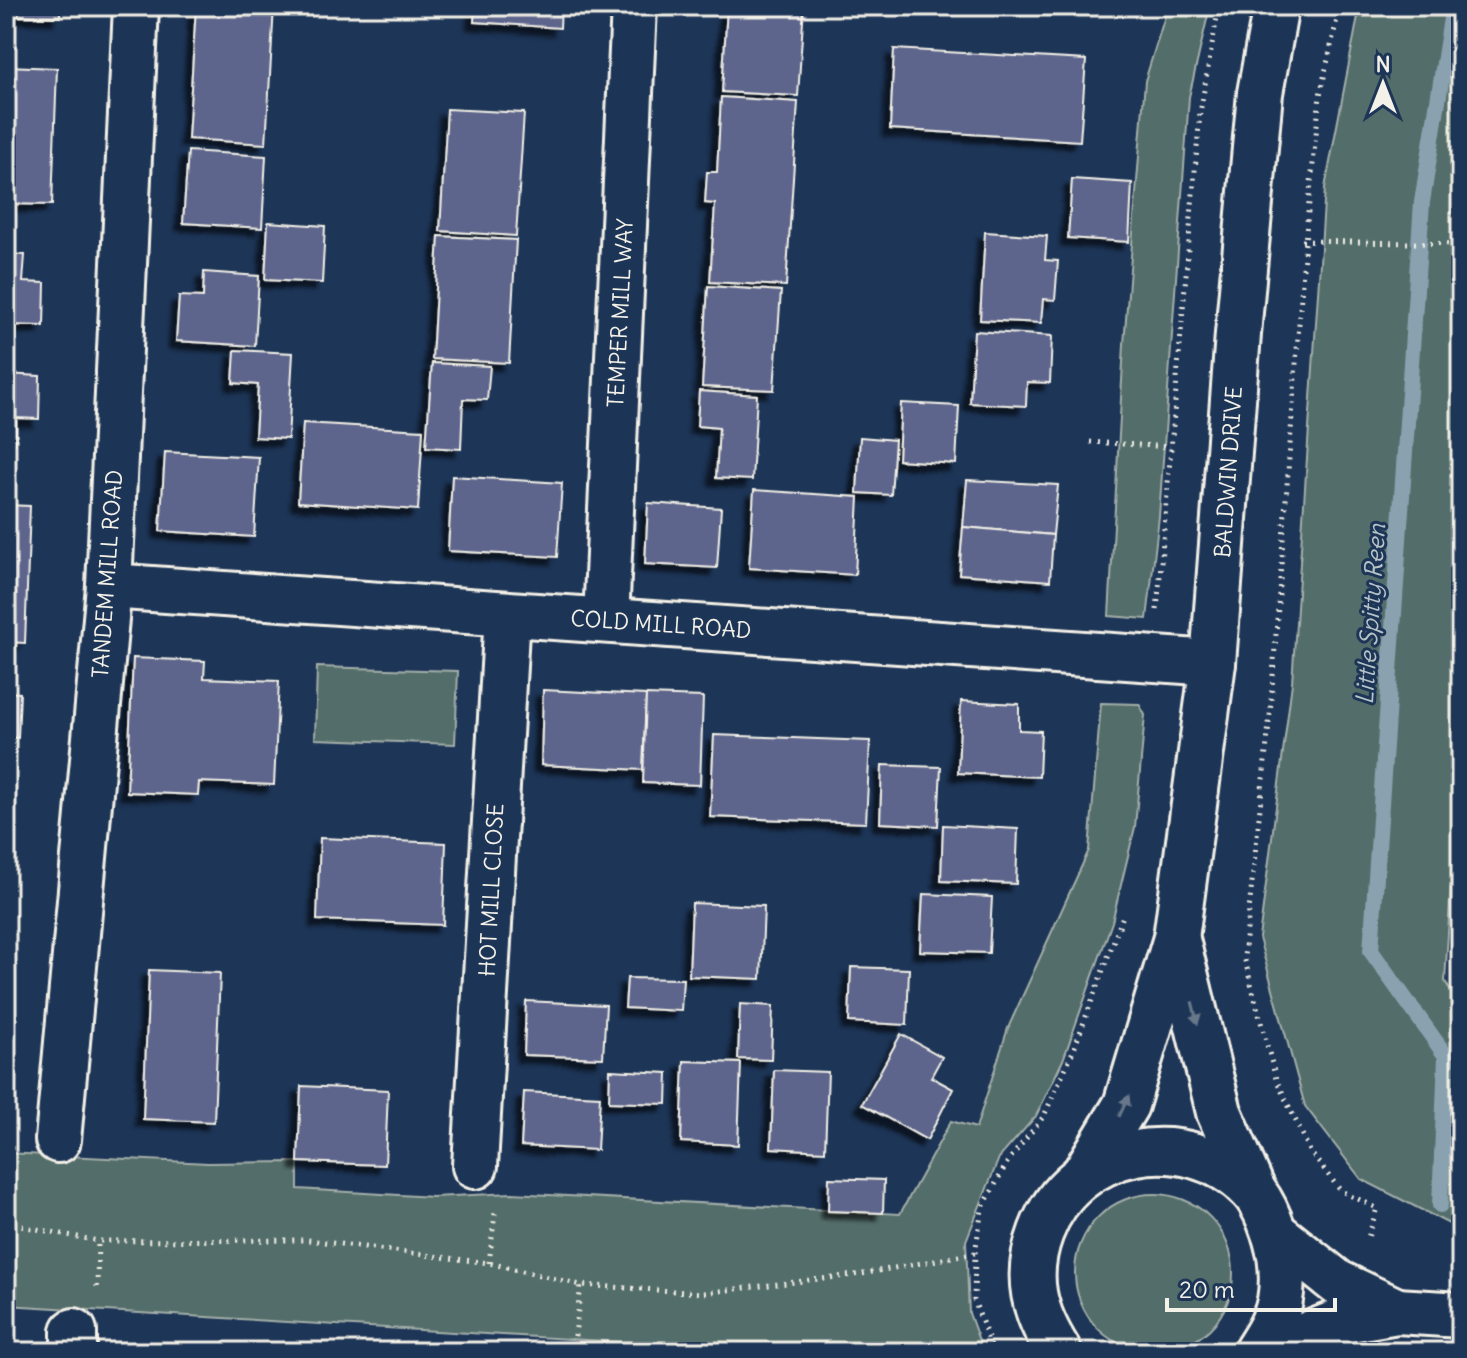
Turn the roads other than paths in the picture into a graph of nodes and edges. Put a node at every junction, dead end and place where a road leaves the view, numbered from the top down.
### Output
1 (136, 6) edge
2 (634, 6) edge
3 (1276, 6) edge
4 (109, 586) junction
5 (507, 614) junction
6 (606, 620) junction
7 (1213, 663) junction
8 (1176, 938) junction
9 (58, 1140) dead end
10 (475, 1166) dead end
11 (1085, 1173) junction
12 (1253, 1190) junction
13 (1276, 1234) junction
14 (1397, 1311) junction
15 (1461, 1315) edge
16 (1059, 1352) edge
17 (1256, 1352) edge
18 (1264, 1352) edge

1 - 4 street, TANDEM MILL ROAD
2 - 6 street, TEMPER MILL WAY
3 - 7 street, BALDWIN DRIVE
4 - 5 street, COLD MILL ROAD
4 - 9 street, TANDEM MILL ROAD
5 - 6 street, COLD MILL ROAD
5 - 10 street, HOT MILL CLOSE
6 - 7 street, COLD MILL ROAD
7 - 8 street, BALDWIN DRIVE
11 -> 8 street
8 -> 12 street
11 - 12 street
11 - 16 street
12 - 13 street
13 - 14 street
13 - 17 street
14 - 15 street
14 - 18 street

